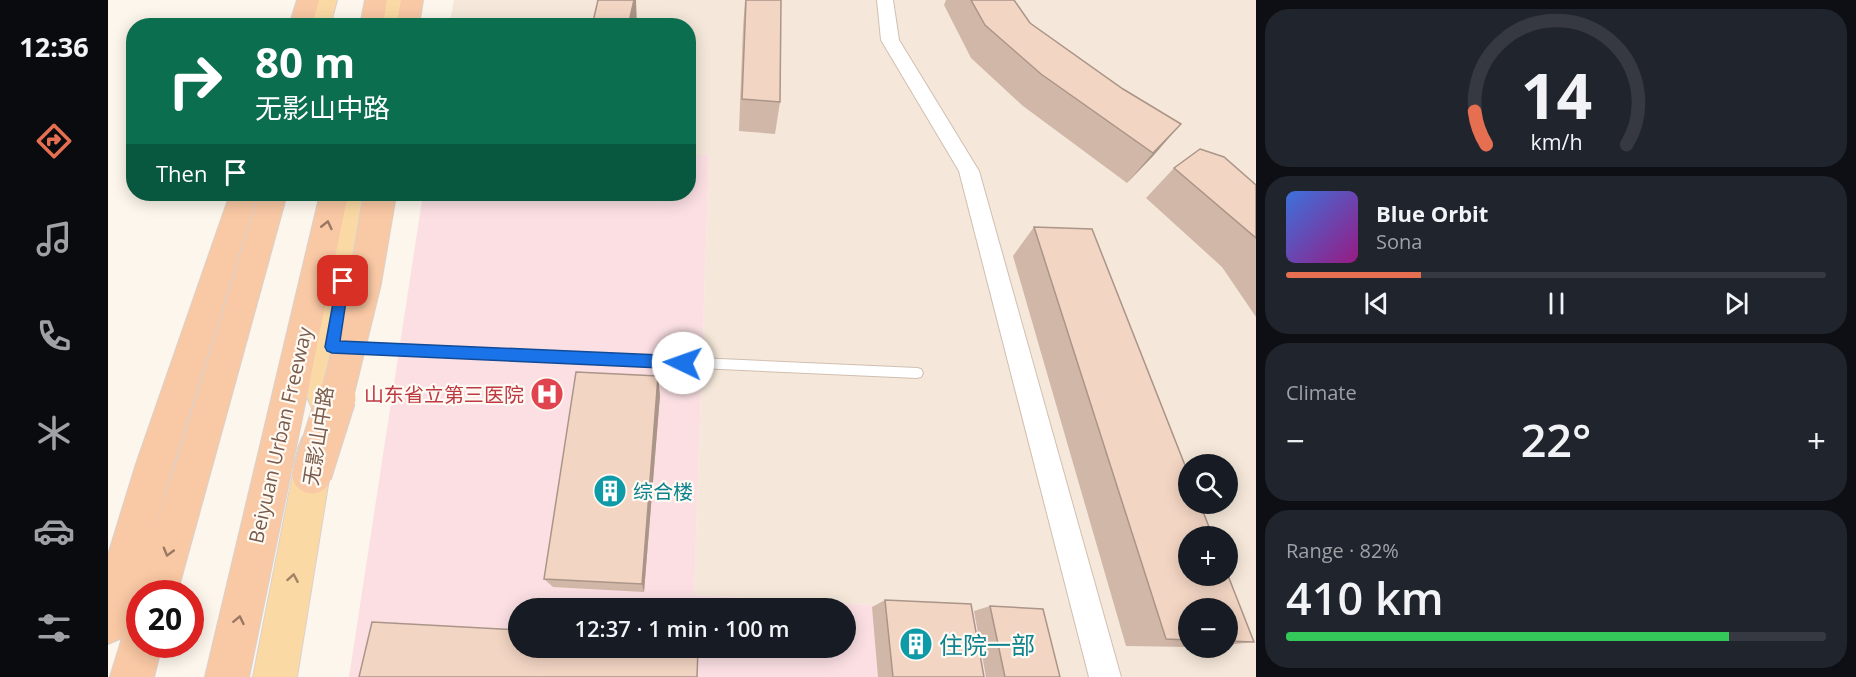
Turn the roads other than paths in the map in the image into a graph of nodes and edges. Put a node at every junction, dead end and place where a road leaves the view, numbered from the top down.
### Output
1 (308, 0) edge
2 (326, 0) edge
3 (331, 0) edge
4 (376, 0) edge
5 (395, 0) edge
6 (412, 0) edge
7 (885, 0) edge
8 (302, 18) edge
9 (320, 18) edge
10 (325, 18) edge
11 (373, 18) edge
12 (391, 18) edge
13 (409, 18) edge
14 (242, 201) edge
15 (261, 201) edge
16 (271, 201) edge
17 (332, 201) edge
18 (357, 201) edge
19 (379, 201) edge
20 (332, 347) junction
21 (917, 373) dead end
22 (312, 474) junction
23 (160, 580) edge
24 (108, 625) edge
25 (137, 658) edge
26 (132, 677) edge
27 (227, 677) edge
28 (275, 677) edge
29 (1105, 677) edge

1 - 8 highway
2 - 9 main road
3 - 10 highway
4 - 11 highway
5 - 12 main road
6 - 13 highway
7 - 29 street
14 - 24 highway
15 - 24 main road
16 -> 23 highway
27 -> 17 highway, Beiyuan Urban Freeway
18 - 20 main road, 无影山中路
19 - 22 highway, bridge
20 - 21 lane
20 - 22 main road, 无影山中路
28 -> 22 main road, 无影山中路
25 - 26 highway

